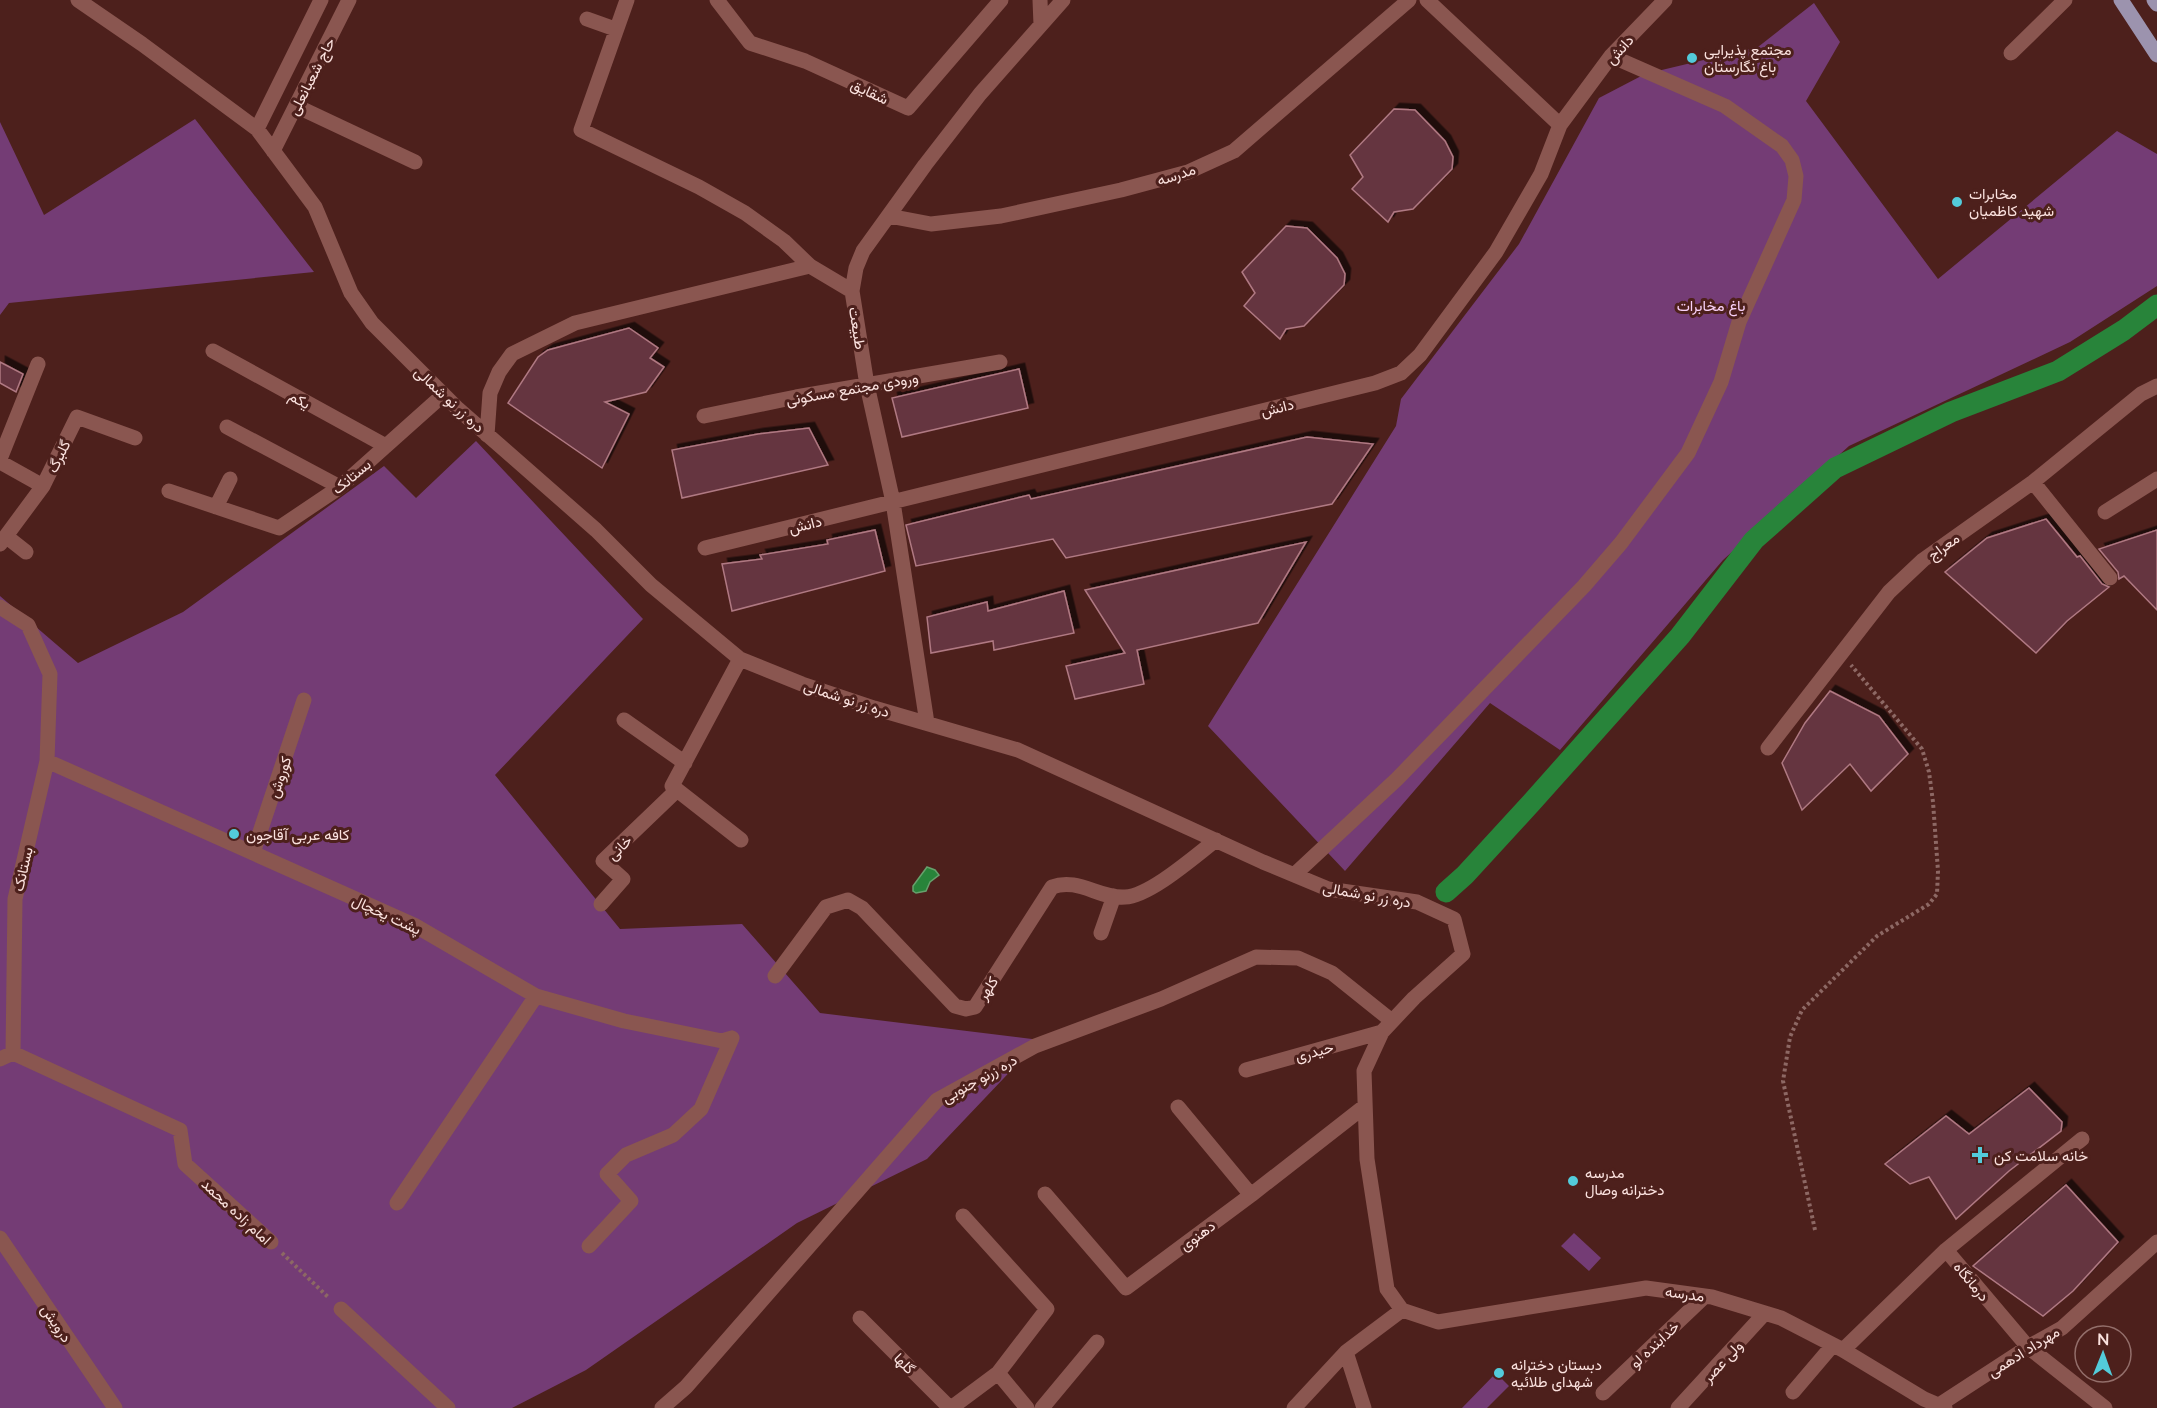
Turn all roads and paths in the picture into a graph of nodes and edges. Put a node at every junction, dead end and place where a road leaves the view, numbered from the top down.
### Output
1 (78, 0) edge
2 (321, 0) edge
3 (349, 0) edge
4 (627, 0) edge
5 (717, 0) edge
6 (1001, 0) edge
7 (1040, 0) edge
8 (1063, 0) edge
9 (1409, 0) edge
10 (1427, 0) edge
11 (1665, 0) edge
12 (2065, 0) edge
13 (2121, 0) edge
14 (2154, 0) edge
15 (2157, 4) edge
16 (587, 19) dead end
17 (1041, 25) junction
18 (615, 29) junction
19 (2012, 53) dead end
20 (2157, 55) edge
21 (1611, 56) junction
22 (296, 106) junction
23 (1560, 125) junction
24 (256, 129) junction
25 (273, 151) junction
26 (415, 162) dead end
27 (889, 216) junction
28 (810, 266) junction
29 (852, 291) junction
30 (213, 351) dead end
31 (1000, 362) dead end
32 (38, 364) dead end
33 (867, 385) junction
34 (2157, 386) edge
35 (443, 395) junction
36 (705, 416) dead end
37 (227, 427) dead end
38 (487, 435) junction
39 (135, 438) dead end
40 (386, 446) junction
41 (0, 461) edge
42 (230, 479) dead end
43 (2157, 479) edge
44 (2033, 482) junction
45 (43, 486) junction
46 (340, 487) junction
47 (169, 491) dead end
48 (893, 502) junction
49 (216, 507) junction
50 (2105, 512) dead end
51 (3, 540) edge
52 (705, 548) dead end
53 (26, 552) dead end
54 (2110, 578) dead end
55 (0, 607) edge
56 (1841, 653) junction
57 (740, 659) junction
58 (304, 700) dead end
59 (624, 720) dead end
60 (927, 723) junction
61 (1768, 748) dead end
62 (47, 761) junction
63 (685, 763) junction
64 (676, 790) junction
65 (741, 840) dead end
66 (1216, 840) junction
67 (253, 853) junction
68 (1294, 875) junction
69 (1114, 896) junction
70 (601, 904) dead end
71 (1101, 933) dead end
72 (775, 976) dead end
73 (536, 996) junction
74 (1387, 1027) junction
75 (6, 1056) edge
76 (1246, 1070) dead end
77 (1365, 1106) junction
78 (1178, 1107) dead end
79 (2082, 1139) dead end
80 (1045, 1194) dead end
81 (1251, 1195) junction
82 (397, 1203) dead end
83 (963, 1216) dead end
84 (1815, 1230) dead end
85 (0, 1238) edge
86 (271, 1242) joint
87 (2157, 1242) edge
88 (588, 1246) dead end
89 (1946, 1250) junction
90 (12, 1258) junction
91 (0, 1269) edge
92 (1705, 1296) junction
93 (341, 1309) joint
94 (1402, 1310) junction
95 (1765, 1313) junction
96 (860, 1318) dead end
97 (1097, 1342) dead end
98 (1838, 1347) junction
99 (2028, 1347) junction
100 (1346, 1352) junction
101 (998, 1373) junction
102 (1793, 1392) dead end
103 (1603, 1393) dead end
104 (1920, 1404) edge
105 (1942, 1407) edge
106 (115, 1408) edge
107 (448, 1408) edge
108 (662, 1408) edge
109 (950, 1408) edge
110 (1027, 1408) edge
111 (1042, 1408) edge
112 (1294, 1408) edge
113 (1364, 1408) edge
114 (1678, 1408) edge
115 (2105, 1408) edge

1 - 24 street, دره زر نو شمالی
2 - 24 street, حاج شعبانعلی
3 - 22 street, حاج شعبانعلی
4 - 18 street
5 - 6 street, شقایق
7 - 17 street
8 - 17 street, طبیعت
9 - 27 street, مدرسه
10 - 23 street
11 - 21 street, دانش
12 - 19 street
13 - 20 main road
14 - 15 main road
16 - 18 street
17 - 27 street, طبیعت
18 - 28 street
21 - 23 street, دانش
21 - 68 street
22 - 25 street, حاج شعبانعلی
22 - 26 street
23 - 48 street, دانش
24 - 25 street, دره زر نو شمالی
25 - 35 street, دره زر نو شمالی
27 - 29 street, طبیعت
28 - 29 street
28 - 38 street
29 - 33 street, طبیعت
30 - 40 street, یکم
31 - 33 street, ورودی مجتمع مسکونی
32 - 41 street
33 - 36 street, ورودی مجتمع مسکونی
33 - 48 street, طبیعت
34 - 44 street, معراج
35 - 38 street, دره زر نو شمالی
35 - 40 street, بستانک
37 - 46 street
38 - 57 street, دره زر نو شمالی
39 - 45 street, گلبرگ
40 - 46 street, بستانک
41 - 45 street
42 - 49 street
43 - 50 street
44 - 54 street
44 - 56 street, معراج
45 - 51 street, گلبرگ
46 - 49 street, بستانک
47 - 49 street
48 - 52 street, دانش
48 - 60 street, طبیعت
51 - 53 street
55 - 62 street, بستانک
56 - 61 street, معراج
56 - 84 path
57 - 60 street, دره زر نو شمالی
57 - 63 street, خانی
58 - 67 street, کوروش
59 - 63 street
60 - 66 street, دره زر نو شمالی
62 - 67 street, پشت یخچال
62 - 75 street, بستانک
63 - 64 street, خانی
64 - 65 street
64 - 70 street, خانی
66 - 68 street, دره زر نو شمالی
66 - 69 street, کلهر
67 - 73 street, پشت یخچال
68 - 74 street, دره زر نو شمالی
69 - 71 street
69 - 72 street, کلهر
73 - 82 street
73 - 88 street, پشت یخچال
74 - 76 street, حیدری
74 - 77 street, دره زر نو شمالی
74 - 108 street, دره زرنو جنوبی
75 - 86 street, امام زاده محمد
77 - 81 street, دهنوی
77 - 94 street, دره زر نو شمالی
78 - 81 street
79 - 89 street
80 - 81 street, دهنوی
83 - 101 street
85 - 90 street, درویش
86 - 93 path, امام زاده محمد
87 - 99 street, مهرداد ادهمی
89 - 98 street, درمانگاه
89 - 99 street, درمانگاه
90 - 91 street
90 - 106 street, درویش
92 - 94 street, مدرسه
92 - 95 street, مدرسه
92 - 103 street, خدابنده لو
93 - 107 street
94 - 100 street
95 - 98 street, مدرسه
95 - 114 street, ولی عصر
96 - 109 street, گلها
97 - 111 street
98 - 102 street, درمانگاه
98 - 104 street, مدرسه
99 - 105 street, مهرداد ادهمی
99 - 115 street, درمانگاه
100 - 112 street
100 - 113 street
101 - 109 street
101 - 110 street
104 - 105 street, مدرسه

